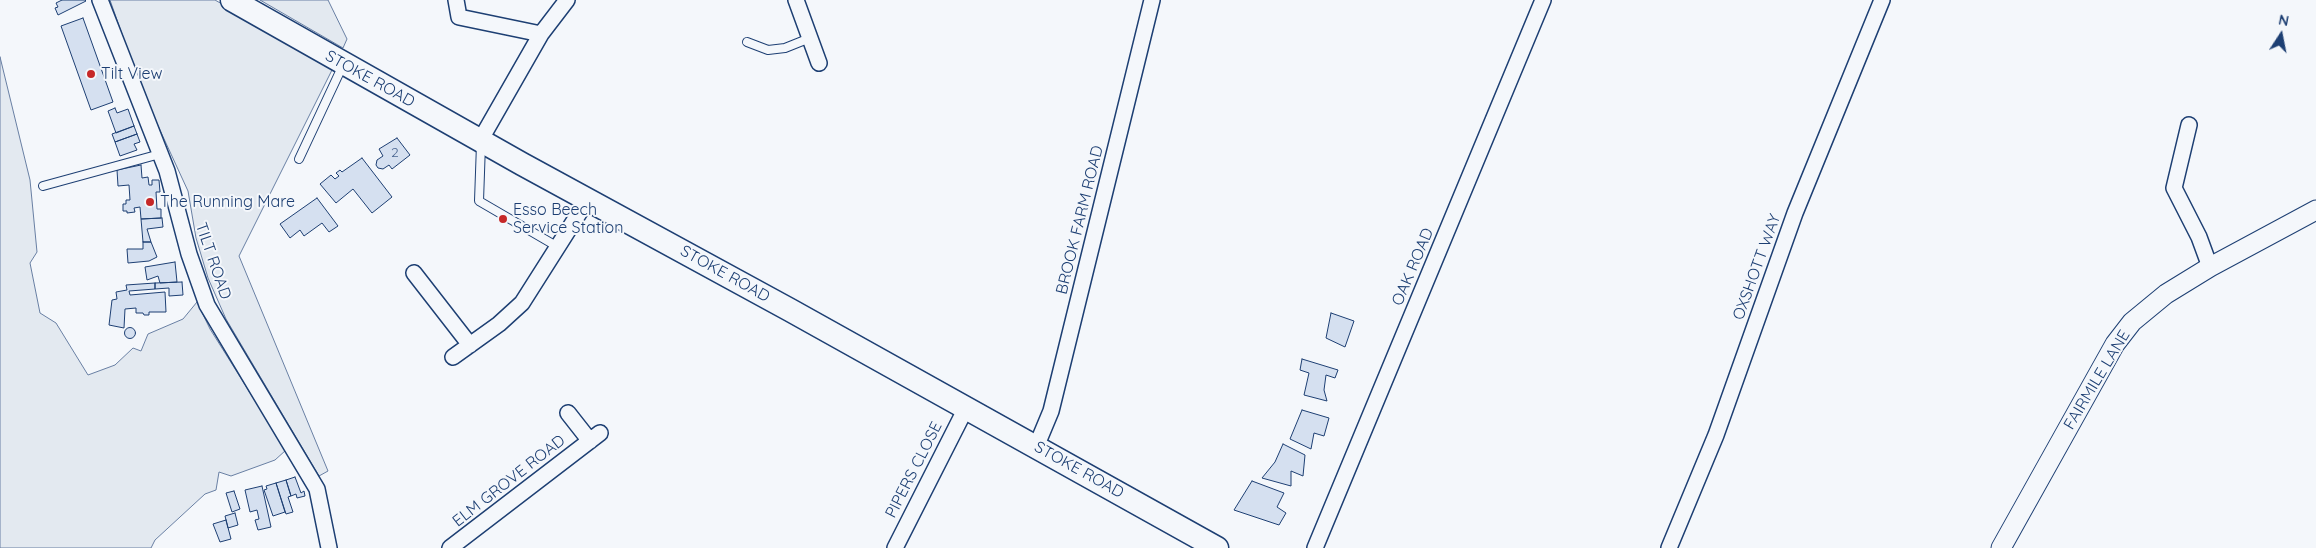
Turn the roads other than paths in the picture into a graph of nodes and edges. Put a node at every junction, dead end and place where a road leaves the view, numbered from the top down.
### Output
1 (100, 0) edge
2 (232, 0) edge
3 (456, 0) edge
4 (567, 0) edge
5 (796, 0) edge
6 (1152, 0) edge
7 (1543, 0) edge
8 (1882, 0) edge
9 (542, 34) junction
10 (810, 38) junction
11 (747, 42) dead end
12 (819, 63) dead end
13 (343, 64) junction
14 (2190, 125) dead end
15 (481, 139) junction
16 (160, 154) junction
17 (300, 159) dead end
18 (43, 186) dead end
19 (588, 199) junction
20 (2316, 210) edge
21 (558, 246) junction
22 (2210, 267) junction
23 (414, 273) dead end
24 (470, 345) junction
25 (452, 357) dead end
26 (966, 408) junction
27 (568, 413) dead end
28 (1036, 447) junction
29 (329, 548) edge
30 (450, 548) edge
31 (895, 548) edge
32 (1218, 548) edge
33 (1315, 548) edge
34 (1669, 548) edge
35 (2002, 548) edge

1 - 16 street, TILT ROAD
2 - 13 main road, STOKE ROAD
3 - 9 street
4 - 9 street
5 - 10 street
6 - 28 street, BROOK FARM ROAD
7 - 33 street, OAK ROAD
8 - 34 street, OXSHOTT WAY
9 - 15 street
10 - 11 lane
10 - 12 street
13 - 15 main road, STOKE ROAD
13 - 17 lane
14 - 22 street
15 - 19 main road, STOKE ROAD
15 - 21 lane
16 - 18 lane
16 - 29 street, TILT ROAD
19 - 21 street
19 - 26 main road, STOKE ROAD
20 - 22 street, FAIRMILE LANE
21 - 24 street
22 - 35 street, FAIRMILE LANE
23 - 24 street
24 - 25 street
26 - 28 main road, STOKE ROAD
26 - 31 street, PIPERS CLOSE
27 - 30 street, ELM GROVE ROAD
28 - 32 main road, STOKE ROAD

